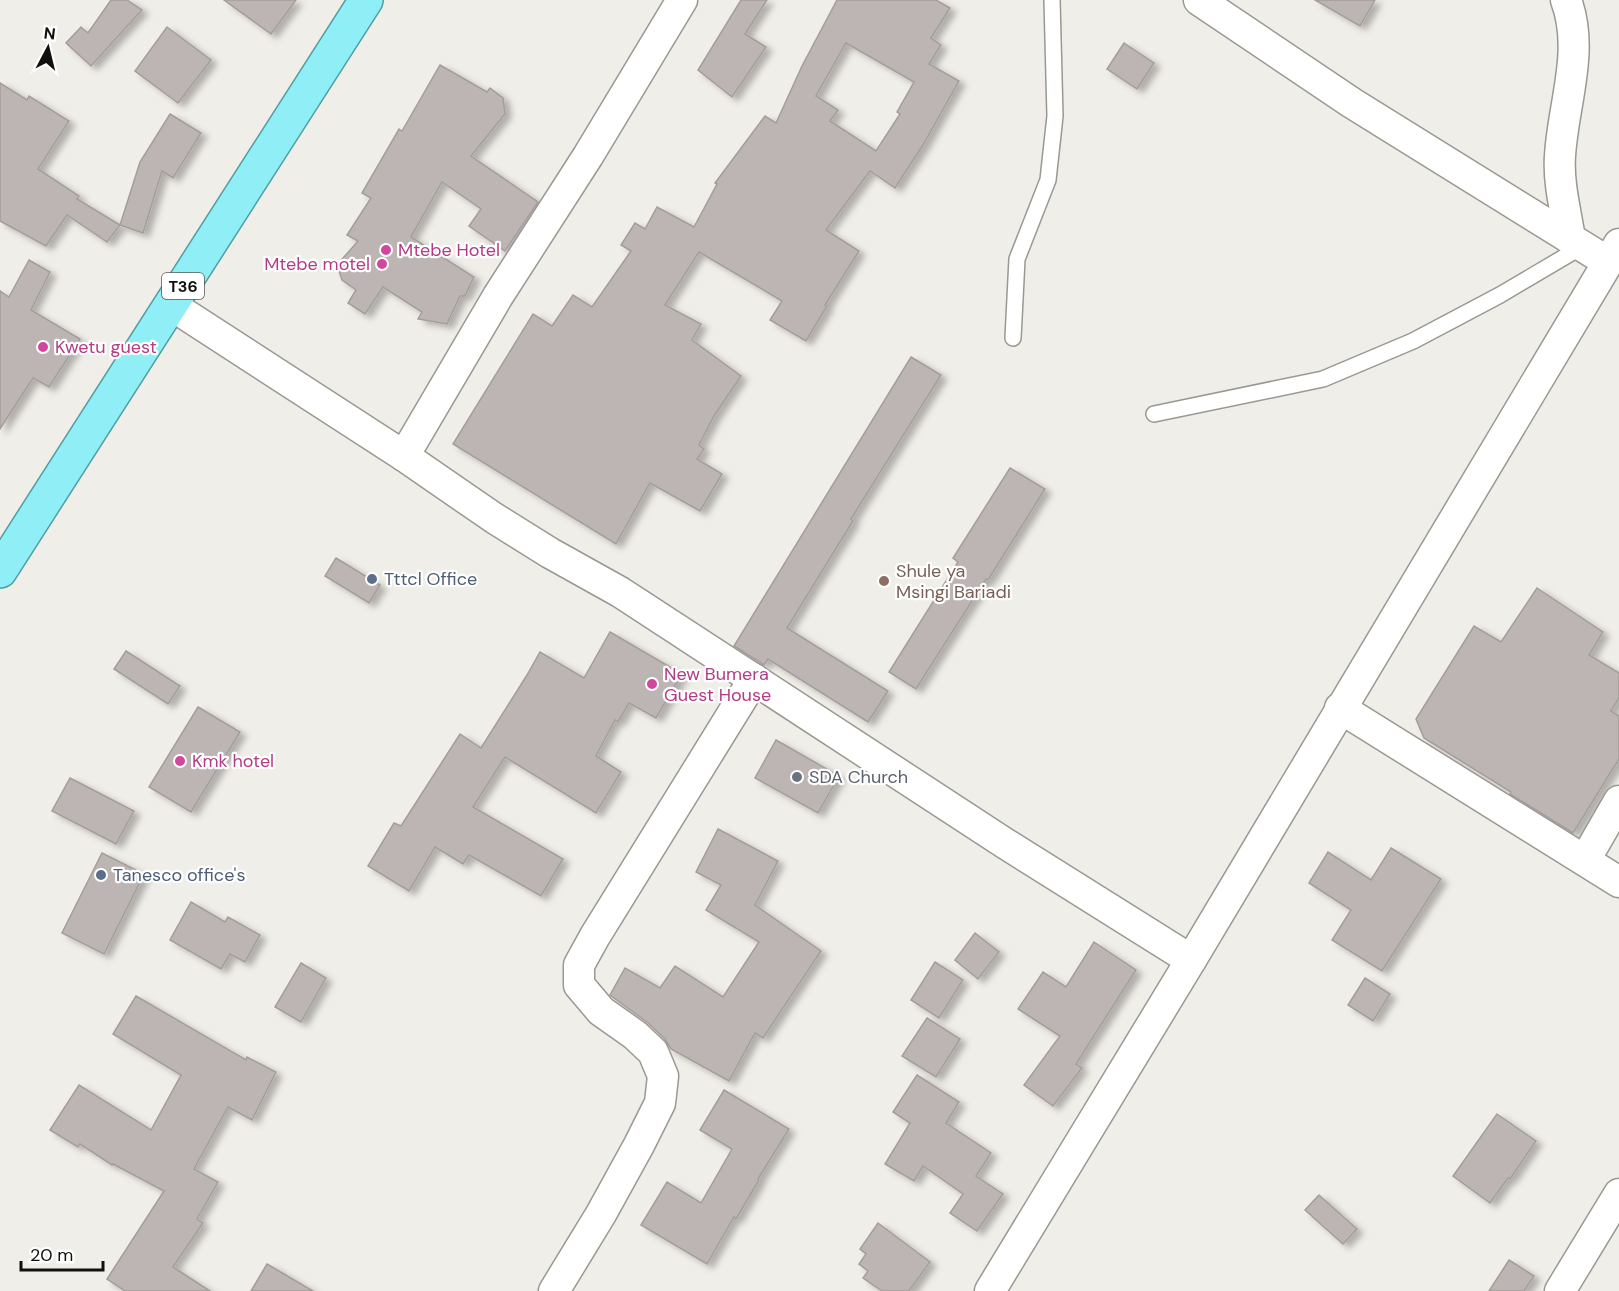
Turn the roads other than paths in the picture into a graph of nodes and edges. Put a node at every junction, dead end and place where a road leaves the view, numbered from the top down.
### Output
1 (366, 0) edge
2 (682, 0) edge
3 (1052, 0) edge
4 (1199, 0) edge
5 (1566, 0) edge
6 (1576, 243) junction
7 (1614, 253) edge
8 (171, 304) junction
9 (1013, 338) dead end
10 (1154, 414) dead end
11 (404, 456) junction
12 (0, 571) edge
13 (754, 679) junction
14 (1340, 708) junction
15 (1619, 801) edge
16 (1585, 860) junction
17 (1619, 882) edge
18 (1191, 960) junction
19 (1619, 1194) edge
20 (554, 1291) edge
21 (990, 1291) edge
22 (1560, 1291) edge

1 - 8 highway, T36
2 - 11 street
3 - 9 lane
4 - 6 street
5 - 6 street
6 - 7 street
6 - 10 lane
7 - 14 street
8 - 11 street
8 - 12 highway, T36
11 - 13 street
13 - 18 street
13 - 20 street
14 - 16 street
14 - 18 street
15 - 16 street
16 - 17 street
18 - 21 street
19 - 22 street

